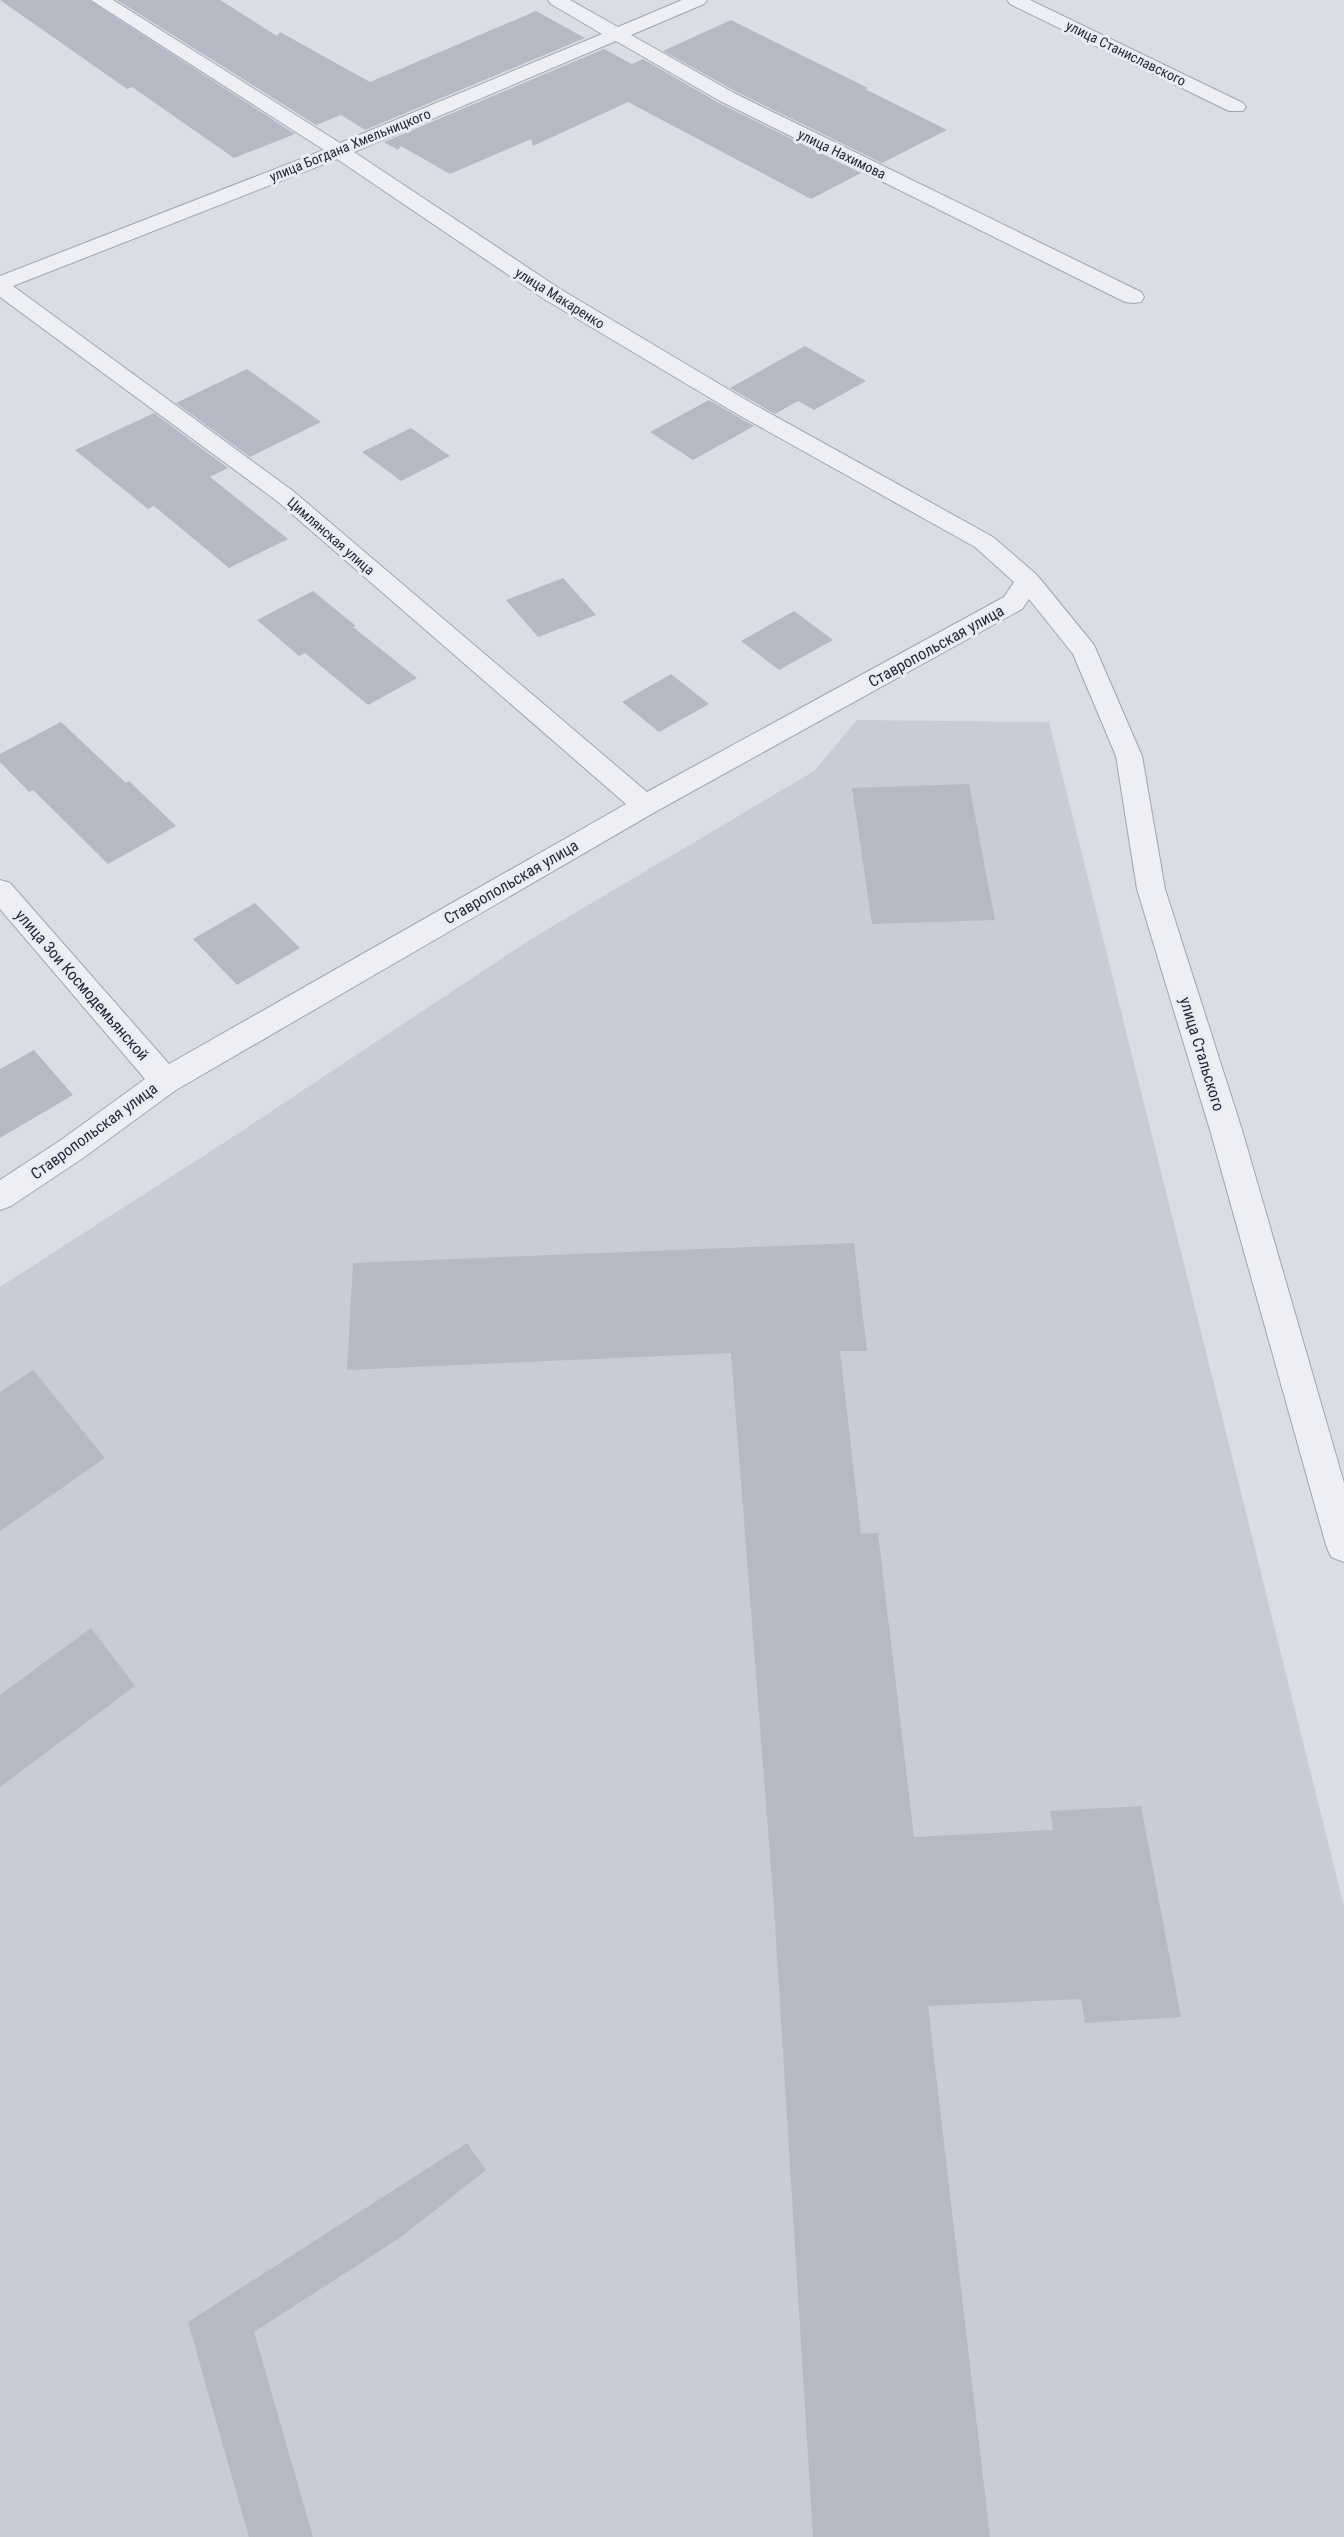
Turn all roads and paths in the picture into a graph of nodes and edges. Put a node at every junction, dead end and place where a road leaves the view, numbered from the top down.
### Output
1 (100, 0) edge
2 (557, 0) edge
3 (698, 0) edge
4 (1016, 0) edge
5 (617, 33) junction
6 (1236, 107) dead end
7 (339, 151) junction
8 (0, 286) edge
9 (1133, 297) dead end
10 (1028, 581) junction
11 (645, 806) junction
12 (0, 890) edge
13 (165, 1081) junction
14 (0, 1197) edge
15 (1344, 1545) edge

1 - 7 street, улица Макаренко
2 - 5 street, улица Нахимова
3 - 5 street, улица Богдана Хмельницкого
4 - 6 street, улица Станиславского
5 - 7 street, улица Богдана Хмельницкого
5 - 9 street, улица Нахимова
7 - 8 street, улица Богдана Хмельницкого
7 - 10 street, улица Макаренко
8 - 11 street, Цимлянская улица
10 - 11 street, Ставропольская улица
10 - 15 street, улица Стальского
11 - 13 street, Ставропольская улица
12 - 13 street, улица Зои Космодемьянской
13 - 14 street, Ставропольская улица

